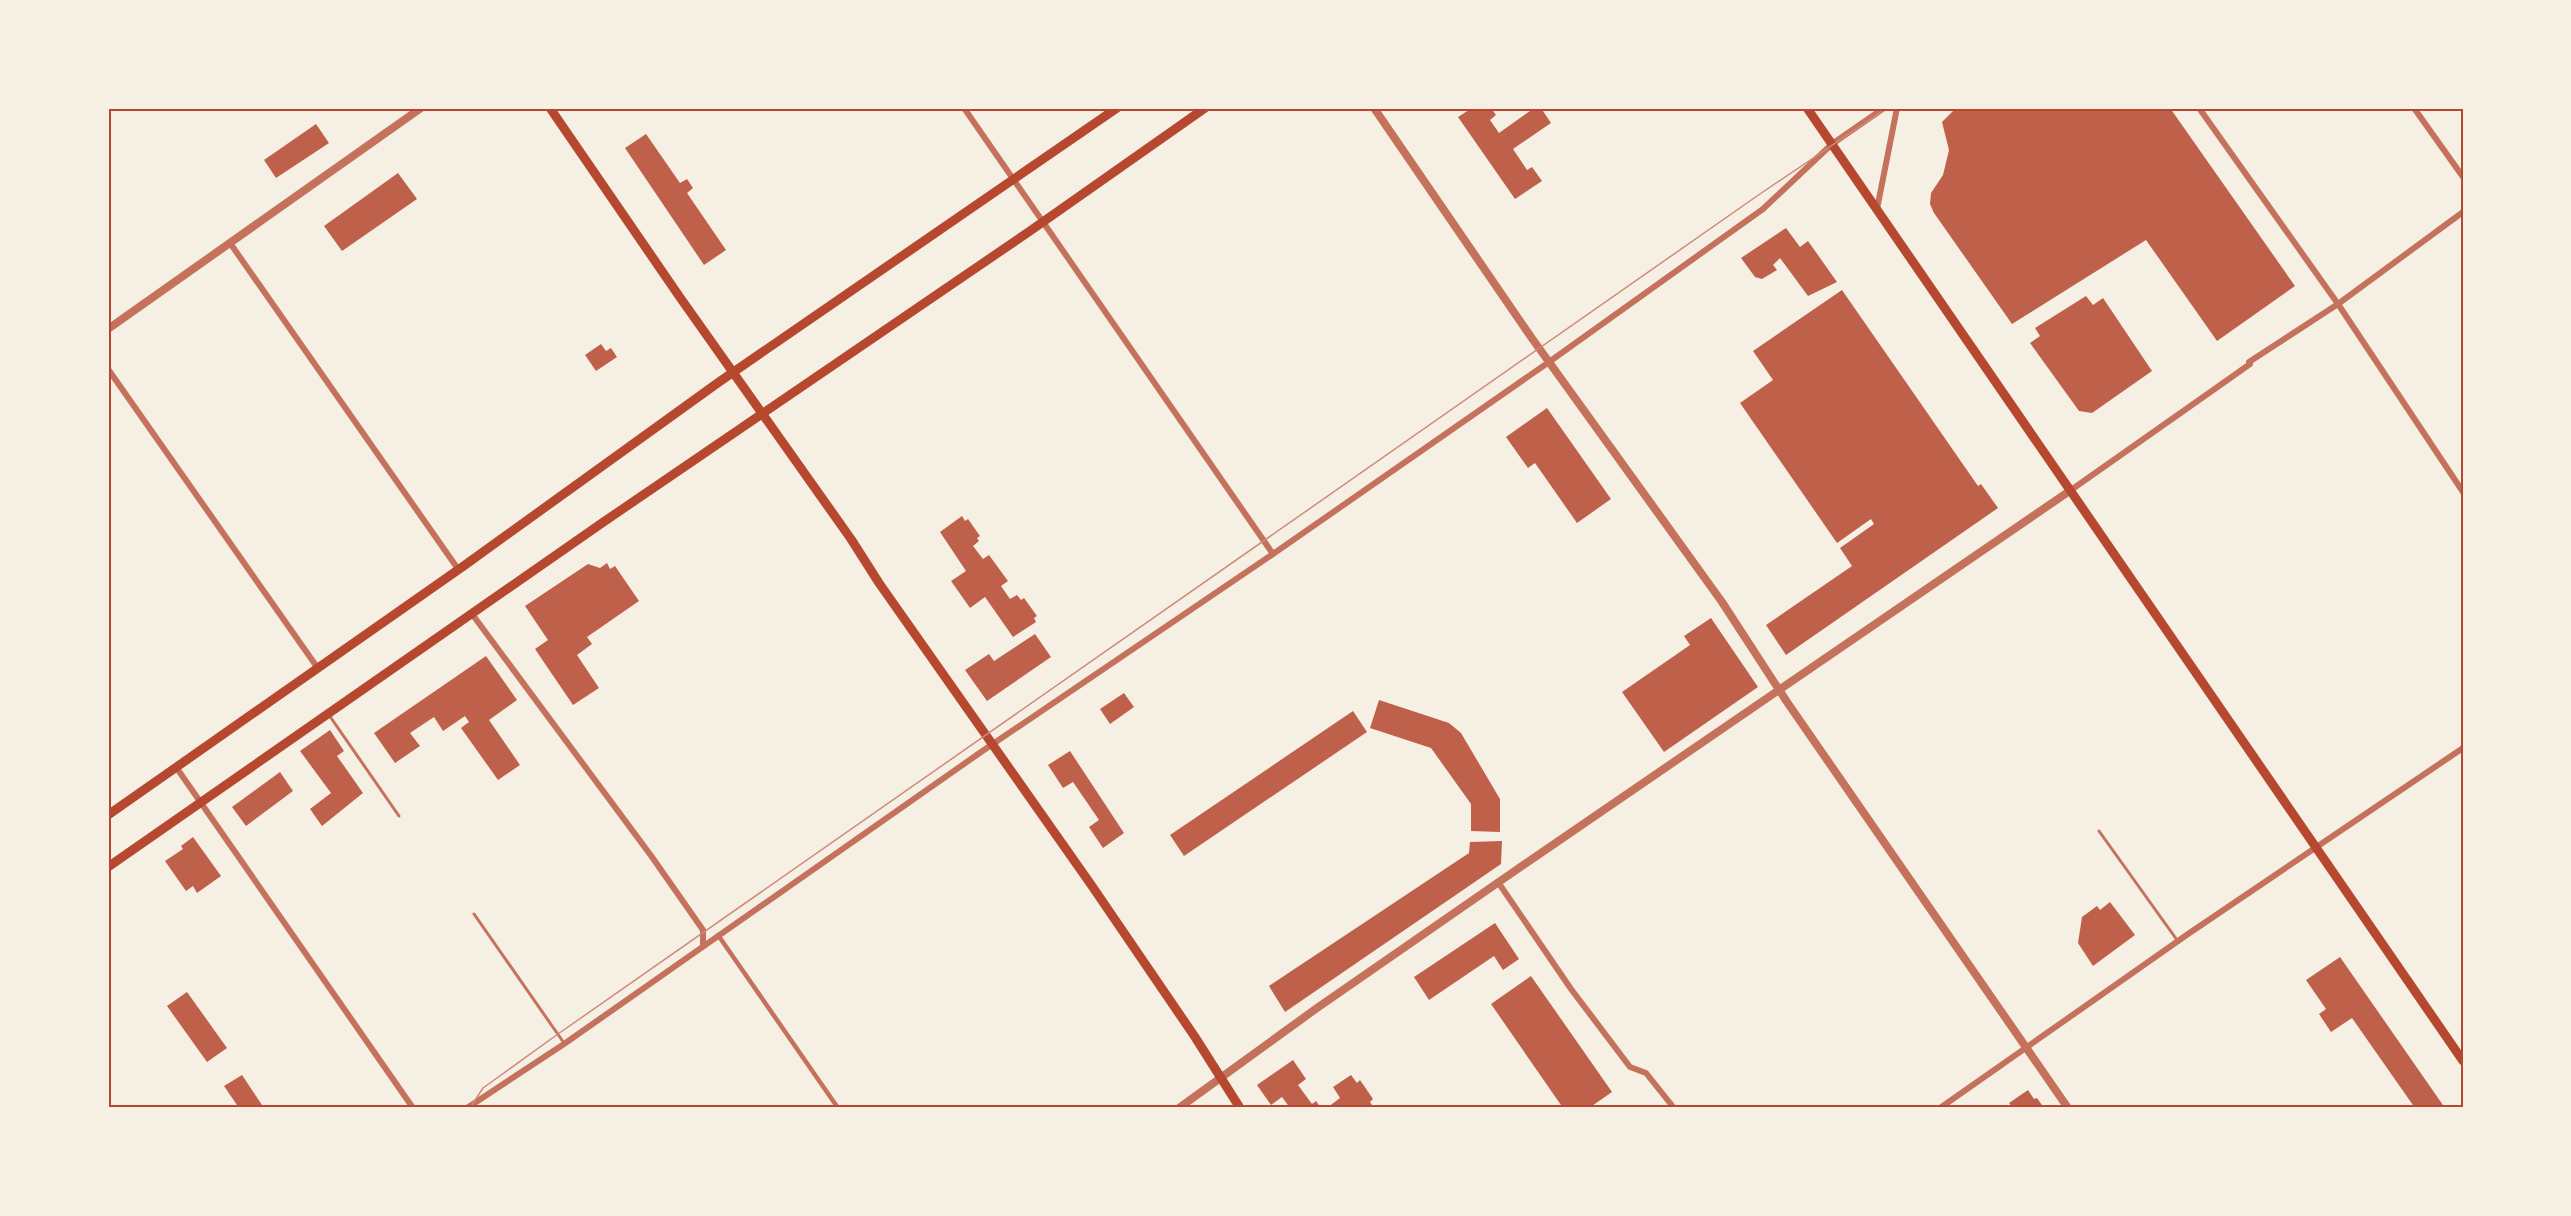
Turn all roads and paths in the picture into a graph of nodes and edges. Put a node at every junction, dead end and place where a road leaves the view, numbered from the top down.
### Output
1 (421, 108) edge
2 (550, 108) edge
3 (964, 108) edge
4 (1117, 108) edge
5 (1205, 108) edge
6 (1374, 108) edge
7 (1807, 108) edge
8 (1884, 108) edge
9 (1897, 108) edge
10 (2199, 108) edge
11 (2414, 108) edge
12 (1832, 144) junction
13 (2463, 177) edge
14 (1014, 179) junction
15 (1877, 210) junction
16 (2463, 212) edge
17 (1043, 221) junction
18 (230, 243) junction
19 (2338, 304) junction
20 (108, 329) edge
21 (1549, 362) junction
22 (108, 369) edge
23 (733, 373) junction
24 (762, 413) junction
25 (2071, 490) junction
26 (2463, 492) edge
27 (1273, 554) junction
28 (458, 569) junction
29 (472, 614) junction
30 (317, 667) junction
31 (1779, 688) junction
32 (328, 714) junction
33 (992, 745) junction
34 (2463, 748) edge
35 (176, 767) junction
36 (199, 803) junction
37 (108, 815) edge
38 (399, 816) dead end
39 (2099, 831) dead end
40 (2316, 847) junction
41 (108, 867) edge
42 (1498, 882) junction
43 (474, 914) dead end
44 (718, 935) junction
45 (2178, 942) junction
46 (703, 946) junction
47 (564, 1044) junction
48 (2027, 1049) junction
49 (2463, 1061) edge
50 (1221, 1079) junction
51 (413, 1108) edge
52 (467, 1108) edge
53 (838, 1108) edge
54 (1179, 1108) edge
55 (1240, 1108) edge
56 (1674, 1108) edge
57 (1940, 1108) edge
58 (2068, 1108) edge

1 - 18 street
2 - 23 main road
3 - 14 street
4 - 14 main road
5 - 17 main road
6 - 21 street
7 - 12 main road
8 - 12 street
9 - 15 street
10 - 19 street
11 - 13 street
12 - 15 main road
12 - 21 street
14 - 17 street
14 - 23 main road
15 - 25 main road
16 - 19 street
17 - 24 main road
17 - 27 street
18 - 20 street
18 - 28 street
19 - 25 street
19 - 26 street
21 - 27 street
21 - 31 street
22 - 30 street
23 - 24 main road
23 - 28 main road
24 - 29 main road
24 - 33 main road
25 - 31 street
25 - 40 main road
27 - 33 street
28 - 30 main road
29 - 32 main road
29 - 46 street
30 - 35 main road
31 - 42 street
31 - 48 street
32 - 36 main road
32 - 38 lane
33 - 44 street
33 - 50 main road
34 - 40 street
35 - 36 street
35 - 37 main road
36 - 41 main road
36 - 51 street
39 - 45 lane
40 - 45 street
40 - 49 main road
42 - 50 street
42 - 56 street
43 - 47 lane
44 - 46 street
44 - 53 street
45 - 48 street
46 - 47 street
47 - 52 street
48 - 57 street
48 - 58 street
50 - 54 street
50 - 55 main road

